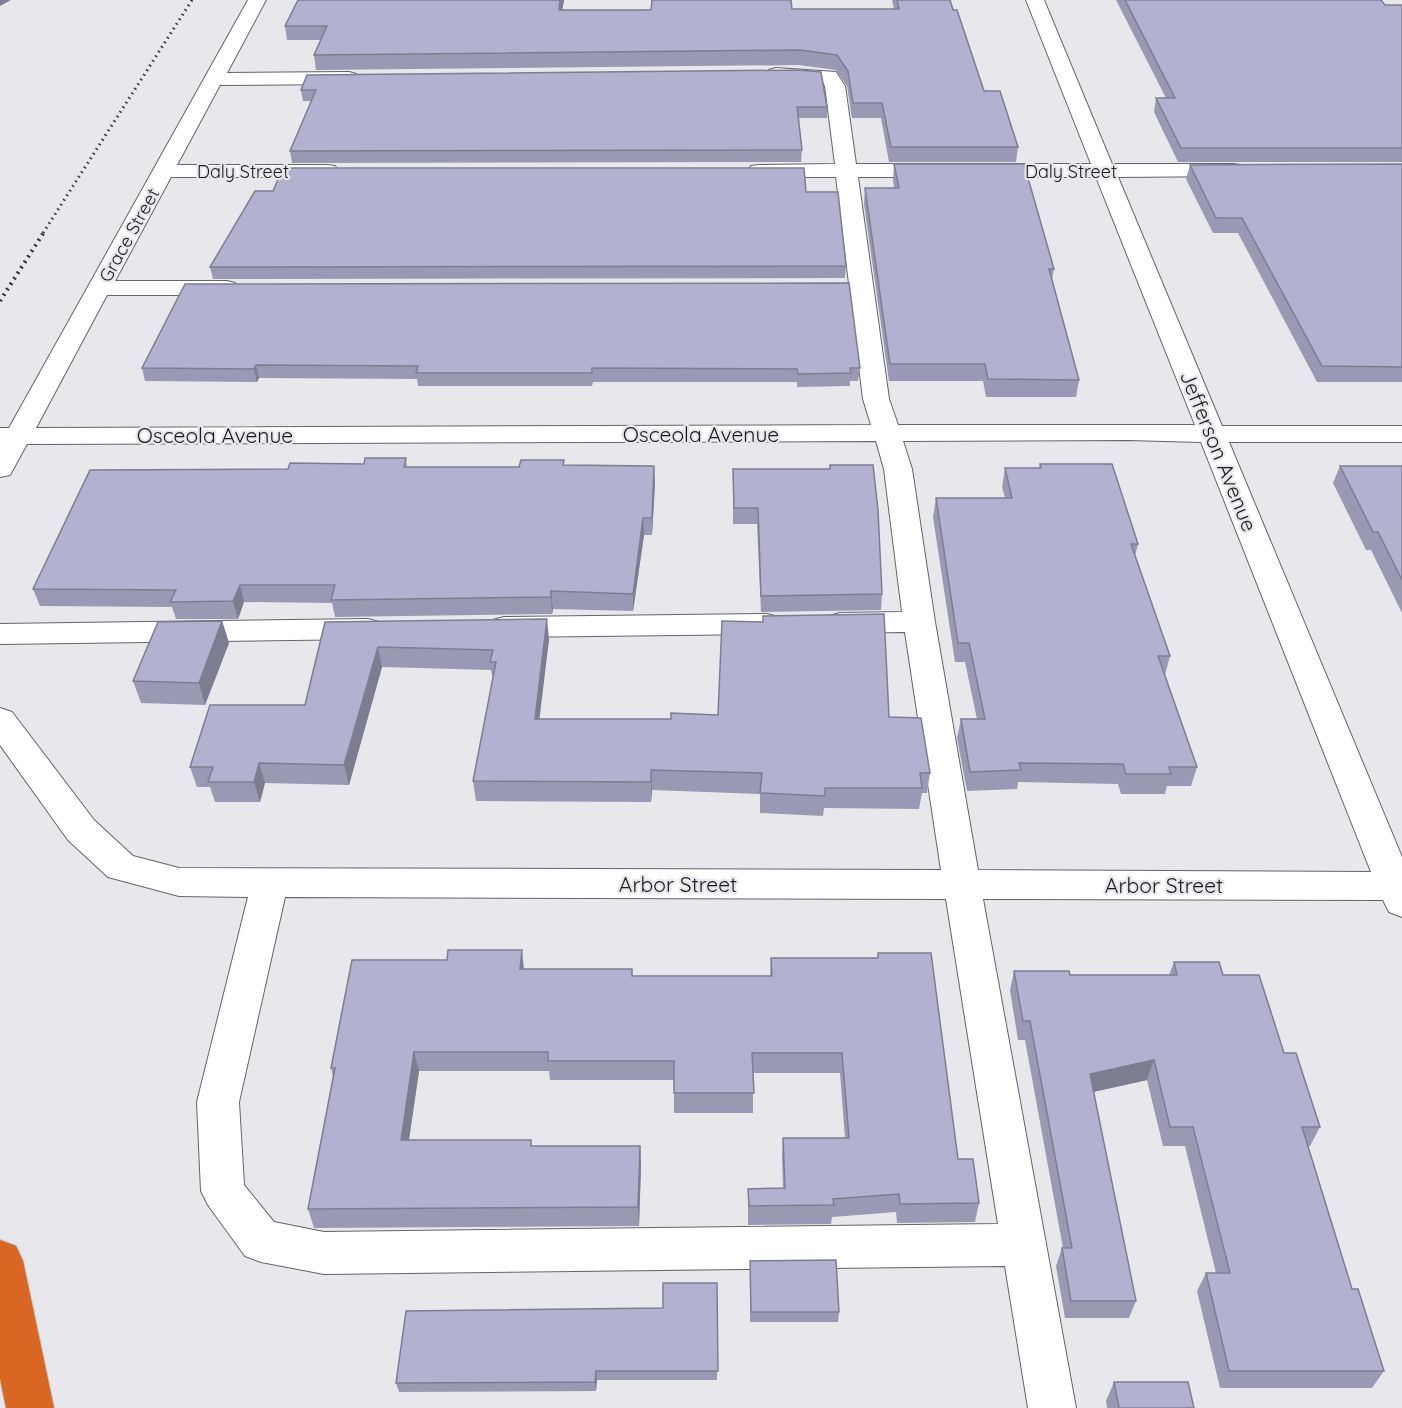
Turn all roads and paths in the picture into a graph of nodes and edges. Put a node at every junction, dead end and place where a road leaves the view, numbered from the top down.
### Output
1 (257, 0) edge
2 (1035, 0) edge
3 (752, 74) edge
4 (373, 77) edge
5 (213, 79) junction
6 (1252, 170) edge
7 (164, 171) junction
8 (349, 171) edge
9 (740, 171) edge
10 (847, 171) junction
11 (1105, 171) junction
12 (99, 288) junction
13 (255, 288) edge
14 (888, 433) junction
15 (1212, 434) junction
16 (1402, 434) edge
17 (9, 436) edge
18 (0, 469) edge
19 (919, 622) junction
20 (477, 628) edge
21 (393, 629) edge
22 (0, 634) edge
23 (8, 729) edge
24 (270, 883) junction
25 (962, 884) junction
26 (1400, 891) edge
27 (1022, 1245) junction
28 (0, 1261) edge
29 (30, 1408) edge
30 (1052, 1408) edge

1 - 5 street, Grace Street
2 - 11 street, Jefferson Avenue
3 - 10 street
4 - 5 street
5 - 7 street, Grace Street
6 - 11 street, Daly Street
7 - 8 street, Daly Street
7 - 12 street, Grace Street
9 - 10 street, Daly Street
10 - 11 street, Daly Street
10 - 14 street
11 - 15 street, Jefferson Avenue
12 - 13 street
12 - 17 street, Grace Street
14 - 15 street, Osceola Avenue
14 - 17 street, Osceola Avenue
14 - 19 street
15 - 16 street, Osceola Avenue
15 - 26 street, Jefferson Avenue
17 - 18 street, Grace Street
19 - 20 street
19 - 25 street
21 - 22 street
23 - 24 street, Arbor Street
24 - 25 street, Arbor Street
24 - 27 street
25 - 26 street, Arbor Street
25 - 27 street
27 - 30 street
28 - 29 highway

